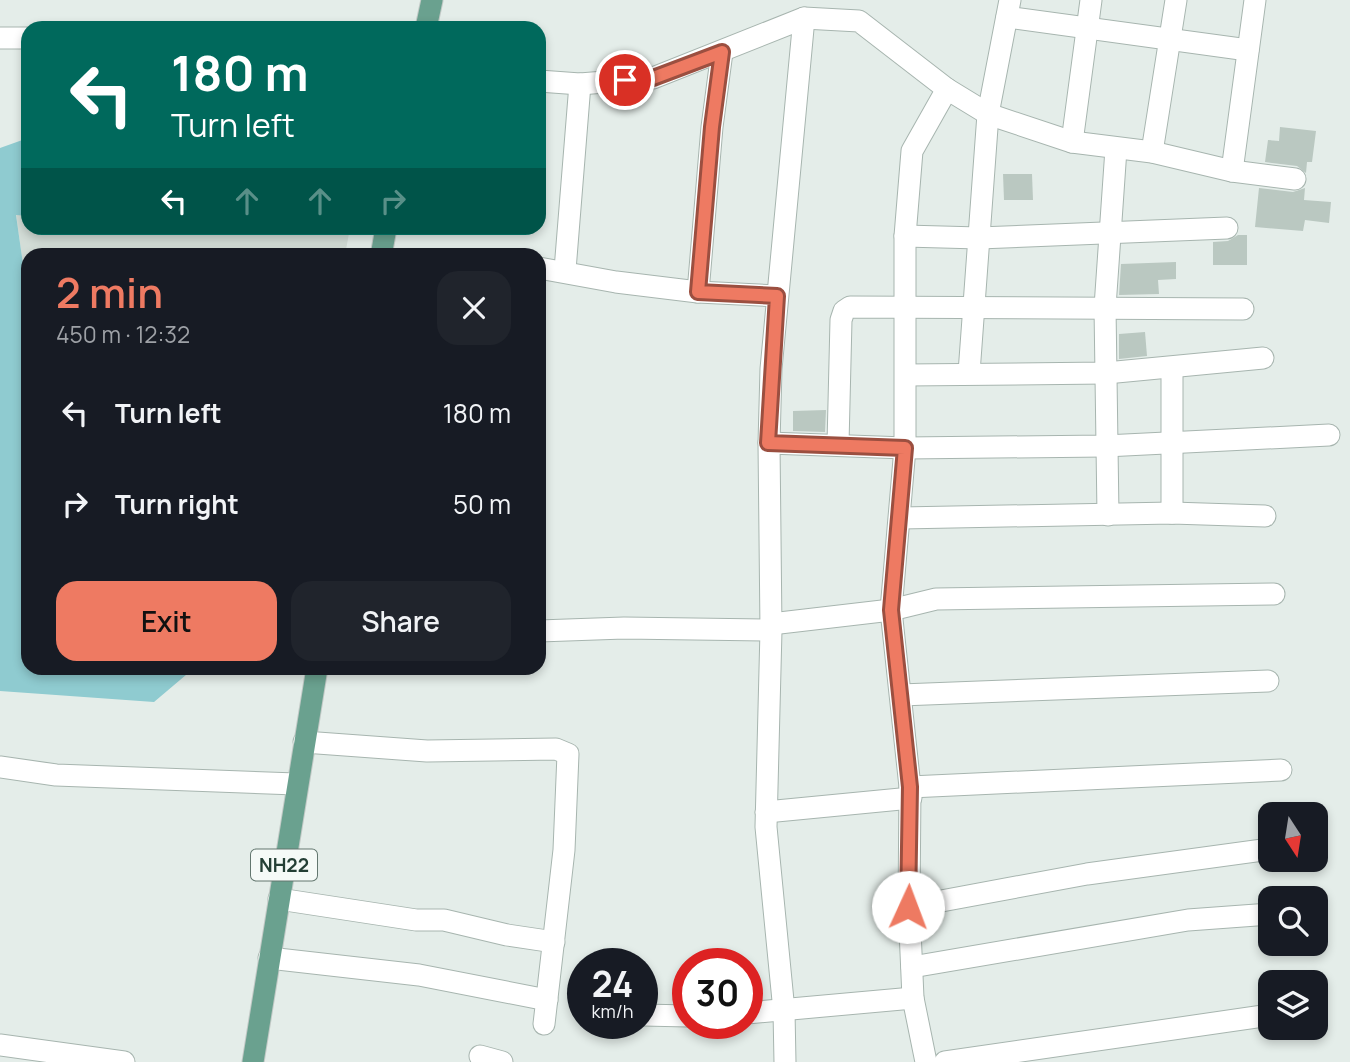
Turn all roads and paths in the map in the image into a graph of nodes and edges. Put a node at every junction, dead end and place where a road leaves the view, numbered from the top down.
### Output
1 (432, 0) edge
2 (1091, 0) edge
3 (1176, 0) edge
4 (1255, 0) edge
5 (1009, 8) edge
6 (804, 18) junction
7 (428, 21) edge
8 (1088, 28) junction
9 (0, 38) edge
10 (21, 38) edge
11 (1170, 39) junction
12 (1248, 50) junction
13 (722, 52) junction
14 (546, 82) edge
15 (580, 84) junction
16 (947, 89) junction
17 (988, 114) junction
18 (1072, 142) junction
19 (1116, 149) junction
20 (1152, 152) junction
21 (1232, 171) junction
22 (1295, 179) dead end
23 (1227, 228) dead end
24 (1109, 232) junction
25 (905, 236) junction
26 (979, 238) junction
27 (546, 269) edge
28 (565, 270) junction
29 (698, 292) junction
30 (777, 296) junction
31 (1105, 307) junction
32 (906, 309) junction
33 (1243, 309) dead end
34 (974, 310) junction
35 (1263, 358) dead end
36 (1171, 368) junction
37 (969, 373) junction
38 (1106, 373) junction
39 (906, 375) junction
40 (1329, 435) dead end
41 (768, 443) junction
42 (1172, 443) junction
43 (838, 444) junction
44 (1105, 446) junction
45 (905, 448) junction
46 (1172, 513) junction
47 (1108, 515) junction
48 (1265, 516) dead end
49 (901, 519) junction
50 (1274, 594) dead end
51 (891, 610) junction
52 (771, 627) junction
53 (546, 631) edge
54 (316, 675) edge
55 (1268, 681) dead end
56 (901, 695) junction
57 (304, 742) junction
58 (0, 767) edge
59 (1281, 771) dead end
60 (296, 784) junction
61 (910, 793) junction
62 (766, 812) junction
63 (1258, 851) edge
64 (279, 899) junction
65 (908, 907) junction
66 (1258, 915) edge
67 (554, 942) junction
68 (269, 958) junction
69 (912, 967) junction
70 (914, 998) junction
71 (547, 1000) junction
72 (784, 1012) junction
73 (763, 1013) edge
74 (1258, 1017) edge
75 (544, 1024) dead end
76 (0, 1045) edge
77 (480, 1056) dead end
78 (124, 1062) edge
79 (253, 1062) edge
80 (502, 1062) edge
81 (785, 1062) edge
82 (926, 1062) edge
83 (945, 1062) edge

1 - 7 main road
2 - 8 street
3 - 11 street
4 - 12 street
5 - 8 street
5 - 17 street
6 - 13 street
6 - 16 street
6 - 30 street
8 - 11 street
8 - 18 street
9 - 10 street
11 - 12 street
11 - 20 street
12 - 21 street
13 - 15 street
13 - 29 street
14 - 15 street
15 - 28 street
16 - 17 street
16 - 25 street
17 - 18 street
17 - 26 street
18 - 19 street
19 - 20 street
19 - 24 street
20 - 21 street
21 - 22 street
23 - 24 street
24 - 26 street
24 - 31 street
25 - 26 street
25 - 32 street
26 - 34 street
27 - 28 street
28 - 29 street
29 - 30 street
30 - 41 street
31 - 33 street
31 - 34 street
31 - 38 street
32 - 34 street
32 - 39 street
32 - 43 street
34 - 37 street
35 - 36 street
36 - 38 street
36 - 42 street
37 - 38 street
37 - 39 street
38 - 44 street
39 - 45 street
40 - 42 street
41 - 43 street
41 - 52 street
42 - 44 street
42 - 46 street
43 - 45 street
44 - 45 street
44 - 47 street
45 - 49 street
46 - 47 street
46 - 48 street
47 - 49 street
49 - 51 street
50 - 51 street
51 - 52 street
51 - 56 street
52 - 53 street
52 - 62 street
54 - 57 main road, NH22
55 - 56 street
56 - 61 street
57 - 60 main road, NH22
57 - 67 street
58 - 60 street
59 - 61 street
60 - 64 main road, NH22
61 - 62 street
61 - 65 street
62 - 72 street
63 - 65 street
64 - 67 street
64 - 68 main road, NH22
65 - 69 street
66 - 69 street
67 - 71 street
68 - 71 street
68 - 79 main road, NH22
69 - 70 street
70 - 72 street
70 - 82 street
71 - 75 street
72 - 73 street
72 - 81 street
74 - 83 street
76 - 78 street
77 - 80 street

